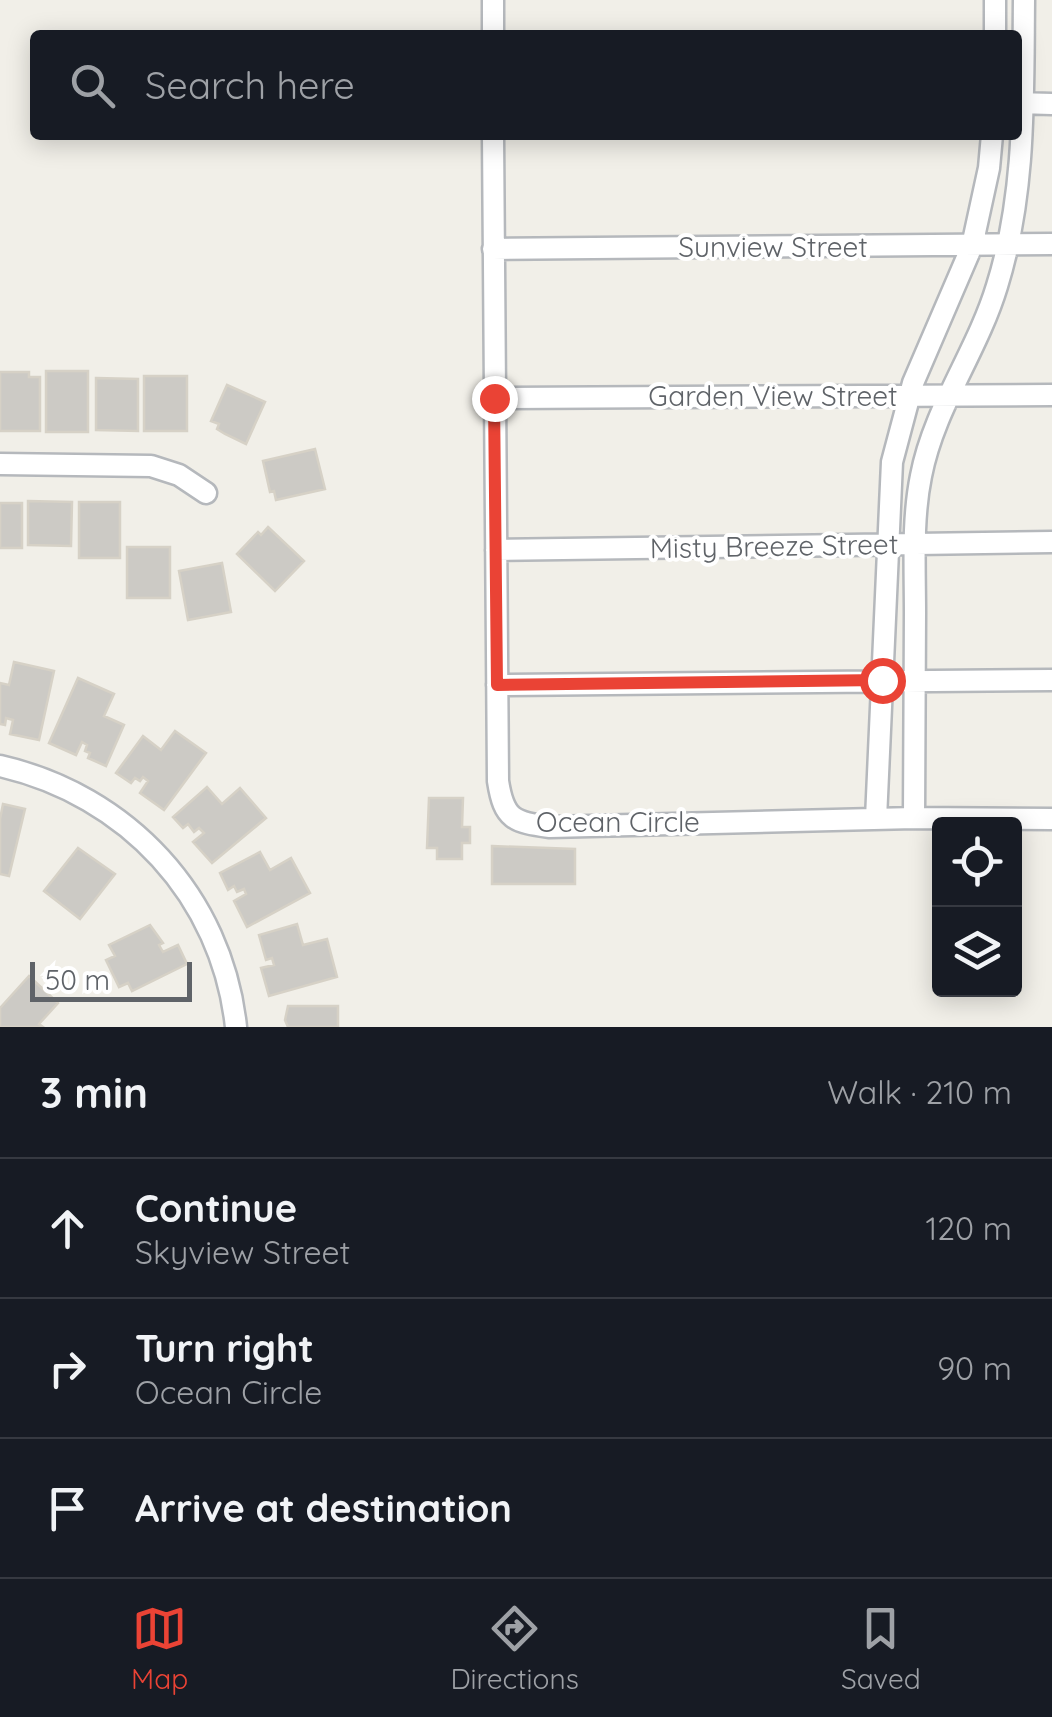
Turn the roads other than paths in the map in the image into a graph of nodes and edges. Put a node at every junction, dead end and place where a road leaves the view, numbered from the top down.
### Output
1 (493, 0) edge
2 (996, 0) edge
3 (1024, 0) edge
4 (493, 30) edge
5 (996, 30) edge
6 (1022, 52) edge
7 (1022, 103) edge
8 (1052, 104) edge
9 (1022, 136) edge
10 (493, 140) edge
11 (992, 140) edge
12 (1007, 244) junction
13 (1052, 244) edge
14 (972, 246) junction
15 (494, 249) junction
16 (949, 394) junction
17 (910, 395) junction
18 (1052, 395) edge
19 (494, 398) junction
20 (0, 464) edge
21 (206, 493) dead end
22 (1052, 542) edge
23 (915, 543) junction
24 (887, 545) junction
25 (496, 550) junction
26 (882, 680) junction
27 (915, 680) junction
28 (1052, 680) edge
29 (497, 685) junction
30 (0, 766) edge
31 (914, 818) junction
32 (876, 819) junction
33 (1052, 819) edge
34 (236, 1027) edge

1 - 4 street
2 - 5 street
3 - 6 street
7 - 8 street
9 - 12 street
10 - 15 street, Ocean Circle
11 - 14 street
12 - 13 street, Sunview Street
12 - 14 street, Sunview Street
12 - 16 street
14 - 15 street, Sunview Street
14 - 17 street
15 - 19 street, Ocean Circle
16 - 17 street, Garden View Street
16 - 18 street, Garden View Street
16 - 23 street
17 - 19 street, Garden View Street
17 - 24 street
19 - 25 street, Ocean Circle
20 - 21 street
22 - 23 street, Misty Breeze Street
23 - 24 street, Misty Breeze Street
23 - 27 street
24 - 25 street, Misty Breeze Street
24 - 26 street
25 - 29 street, Ocean Circle
26 - 27 street
26 - 29 street
26 - 32 street
27 - 28 street
27 - 31 street
29 - 32 street, Ocean Circle
30 - 34 street
31 - 32 street, Ocean Circle
31 - 33 street, Ocean Circle

